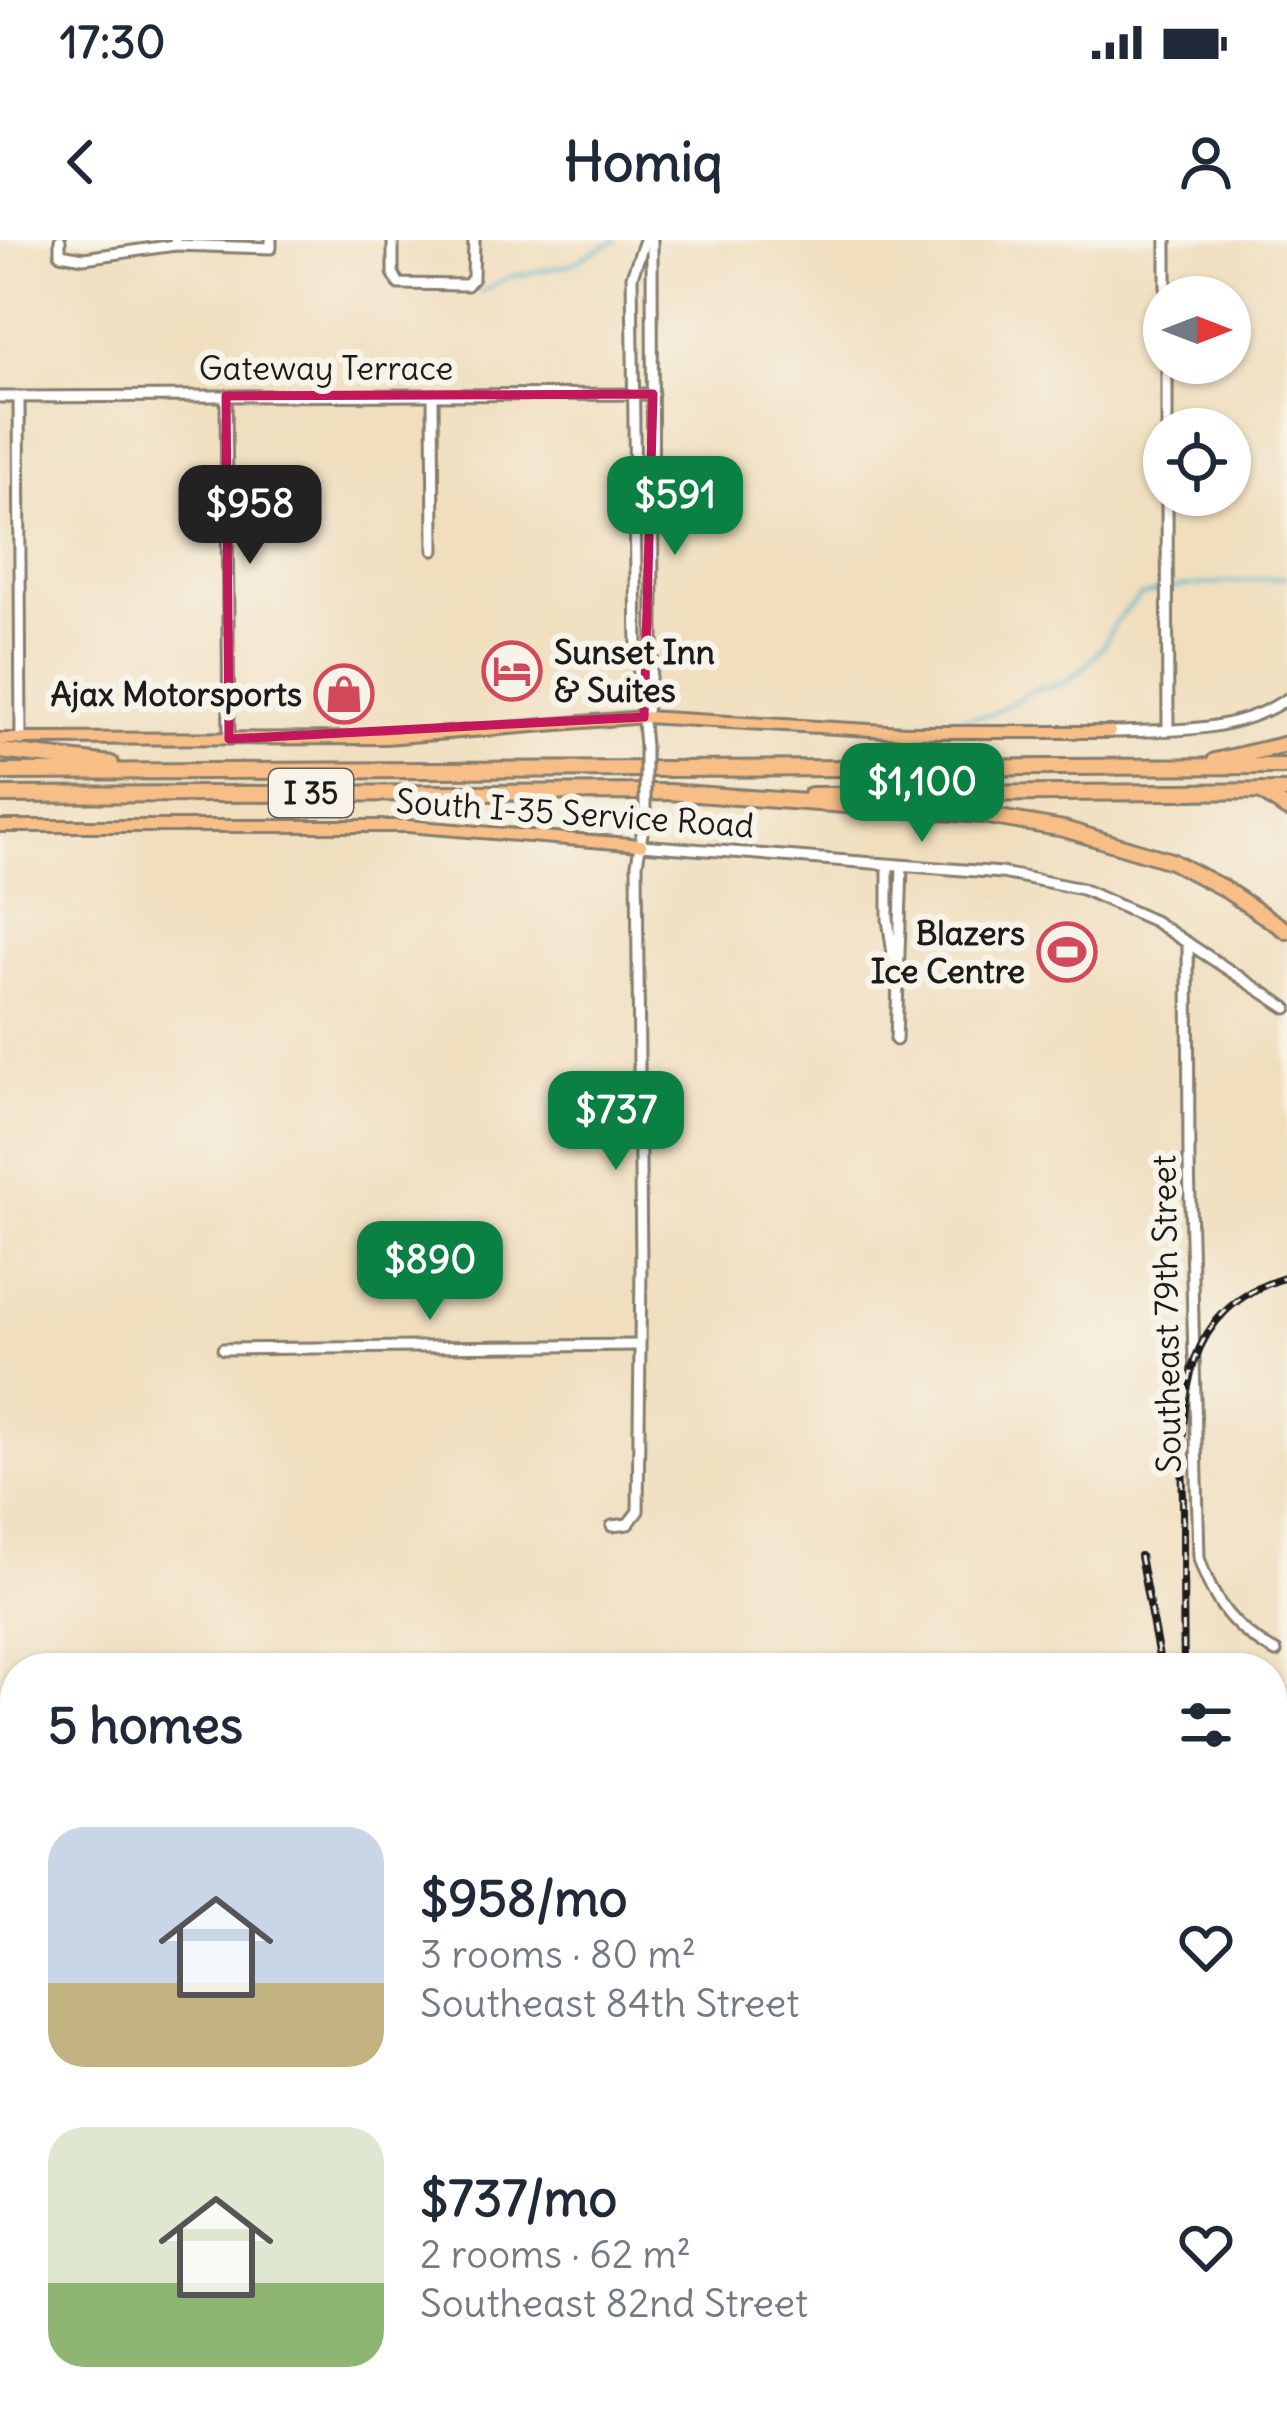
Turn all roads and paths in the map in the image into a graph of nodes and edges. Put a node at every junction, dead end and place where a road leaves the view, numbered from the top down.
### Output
1 (60, 240) edge
2 (272, 240) edge
3 (393, 240) edge
4 (474, 240) edge
5 (649, 240) edge
6 (1166, 240) edge
7 (175, 243) edge
8 (1166, 276) edge
9 (433, 394) junction
10 (633, 394) junction
11 (652, 394) junction
12 (226, 396) junction
13 (0, 397) edge
14 (20, 397) junction
15 (1167, 516) edge
16 (434, 550) dead end
17 (1287, 699) edge
18 (644, 717) junction
19 (1168, 730) junction
20 (1110, 732) joint
21 (0, 739) edge
22 (229, 739) junction
23 (21, 740) junction
24 (1287, 744) edge
25 (0, 751) edge
26 (1192, 766) junction
27 (1287, 766) edge
28 (0, 772) edge
29 (176, 772) junction
30 (1260, 791) junction
31 (1287, 791) edge
32 (645, 792) junction
33 (0, 795) edge
34 (734, 797) junction
35 (1287, 809) edge
36 (0, 826) edge
37 (641, 845) junction
38 (889, 865) junction
39 (902, 866) junction
40 (1287, 932) edge
41 (1188, 943) junction
42 (896, 978) junction
43 (1287, 1008) edge
44 (896, 1040) dead end
45 (638, 1345) junction
46 (223, 1349) dead end
47 (612, 1526) dead end
48 (1276, 1652) dead end

1 - 7 street
2 - 7 street
3 - 4 street
5 - 10 street
5 - 11 street
6 - 8 street
9 - 10 street, Gateway Terrace
9 - 12 street, Gateway Terrace
9 - 16 street
10 - 11 street, Gateway Terrace
10 - 18 street
11 - 18 street
12 - 14 street, Gateway Terrace
12 - 22 street
13 - 14 street, Gateway Terrace
14 - 23 street
15 - 19 street
17 - 19 street, South I-35 Service Road
18 - 20 main road, South I-35 Service Road
18 - 22 main road, South I-35 Service Road
18 - 32 street, bridge
19 - 20 street, South I-35 Service Road
21 - 23 main road, South I-35 Service Road
22 - 23 main road, South I-35 Service Road
24 - 26 highway
25 - 29 highway
26 - 27 highway, I 35
26 - 29 highway, I 35
28 - 29 highway, I 35
30 - 31 highway, I 35
30 - 34 highway, I 35
30 - 35 highway
32 - 33 highway, I 35
32 - 34 highway, I 35
32 - 37 street, bridge
34 - 40 highway
36 - 37 main road, South I-35 Service Road
37 - 38 street, South I-35 Service Road
37 - 45 street
38 - 39 street, South I-35 Service Road
38 - 42 street
39 - 41 street, South I-35 Service Road
39 - 42 street
41 - 43 street, South I-35 Service Road
41 - 48 street, Southeast 79th Street
42 - 44 street
45 - 46 street
45 - 47 street

